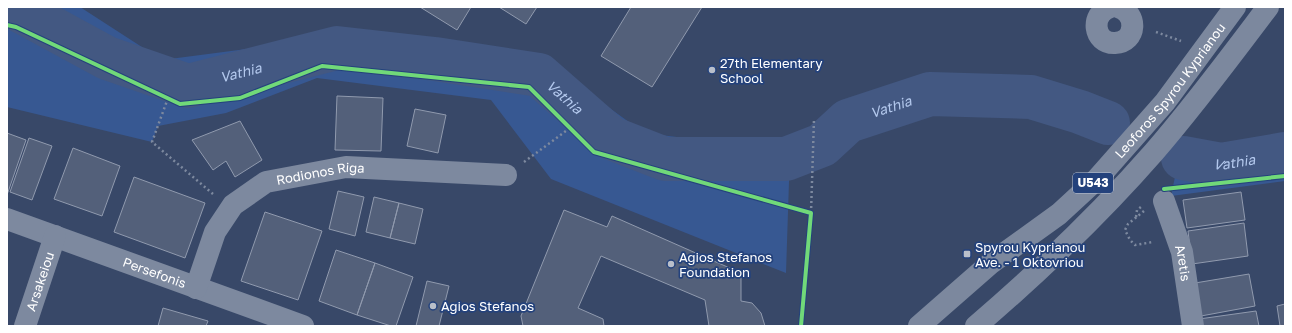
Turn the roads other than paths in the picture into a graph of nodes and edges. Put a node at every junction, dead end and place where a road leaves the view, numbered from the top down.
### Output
1 (1109, 7) edge
2 (1235, 7) edge
3 (1268, 7) edge
4 (506, 175) road end
5 (1164, 202) dead end
6 (7, 219) edge
7 (55, 236) junction
8 (196, 288) junction
9 (25, 326) edge
10 (303, 326) edge
11 (919, 326) edge
12 (976, 326) edge
13 (1193, 326) edge

1 - 1 street
2 - 11 main road, Leoforos Spyrou Kyprianou / U543
3 - 12 main road, Leoforos Spyrou Kyprianou / U543
4 - 8 street, Rodionos Riga
5 - 13 street, Aretis
6 - 7 street, Persefonis
7 - 8 street, Persefonis
7 - 9 street, Arsakeiou
8 - 10 street, Persefonis

